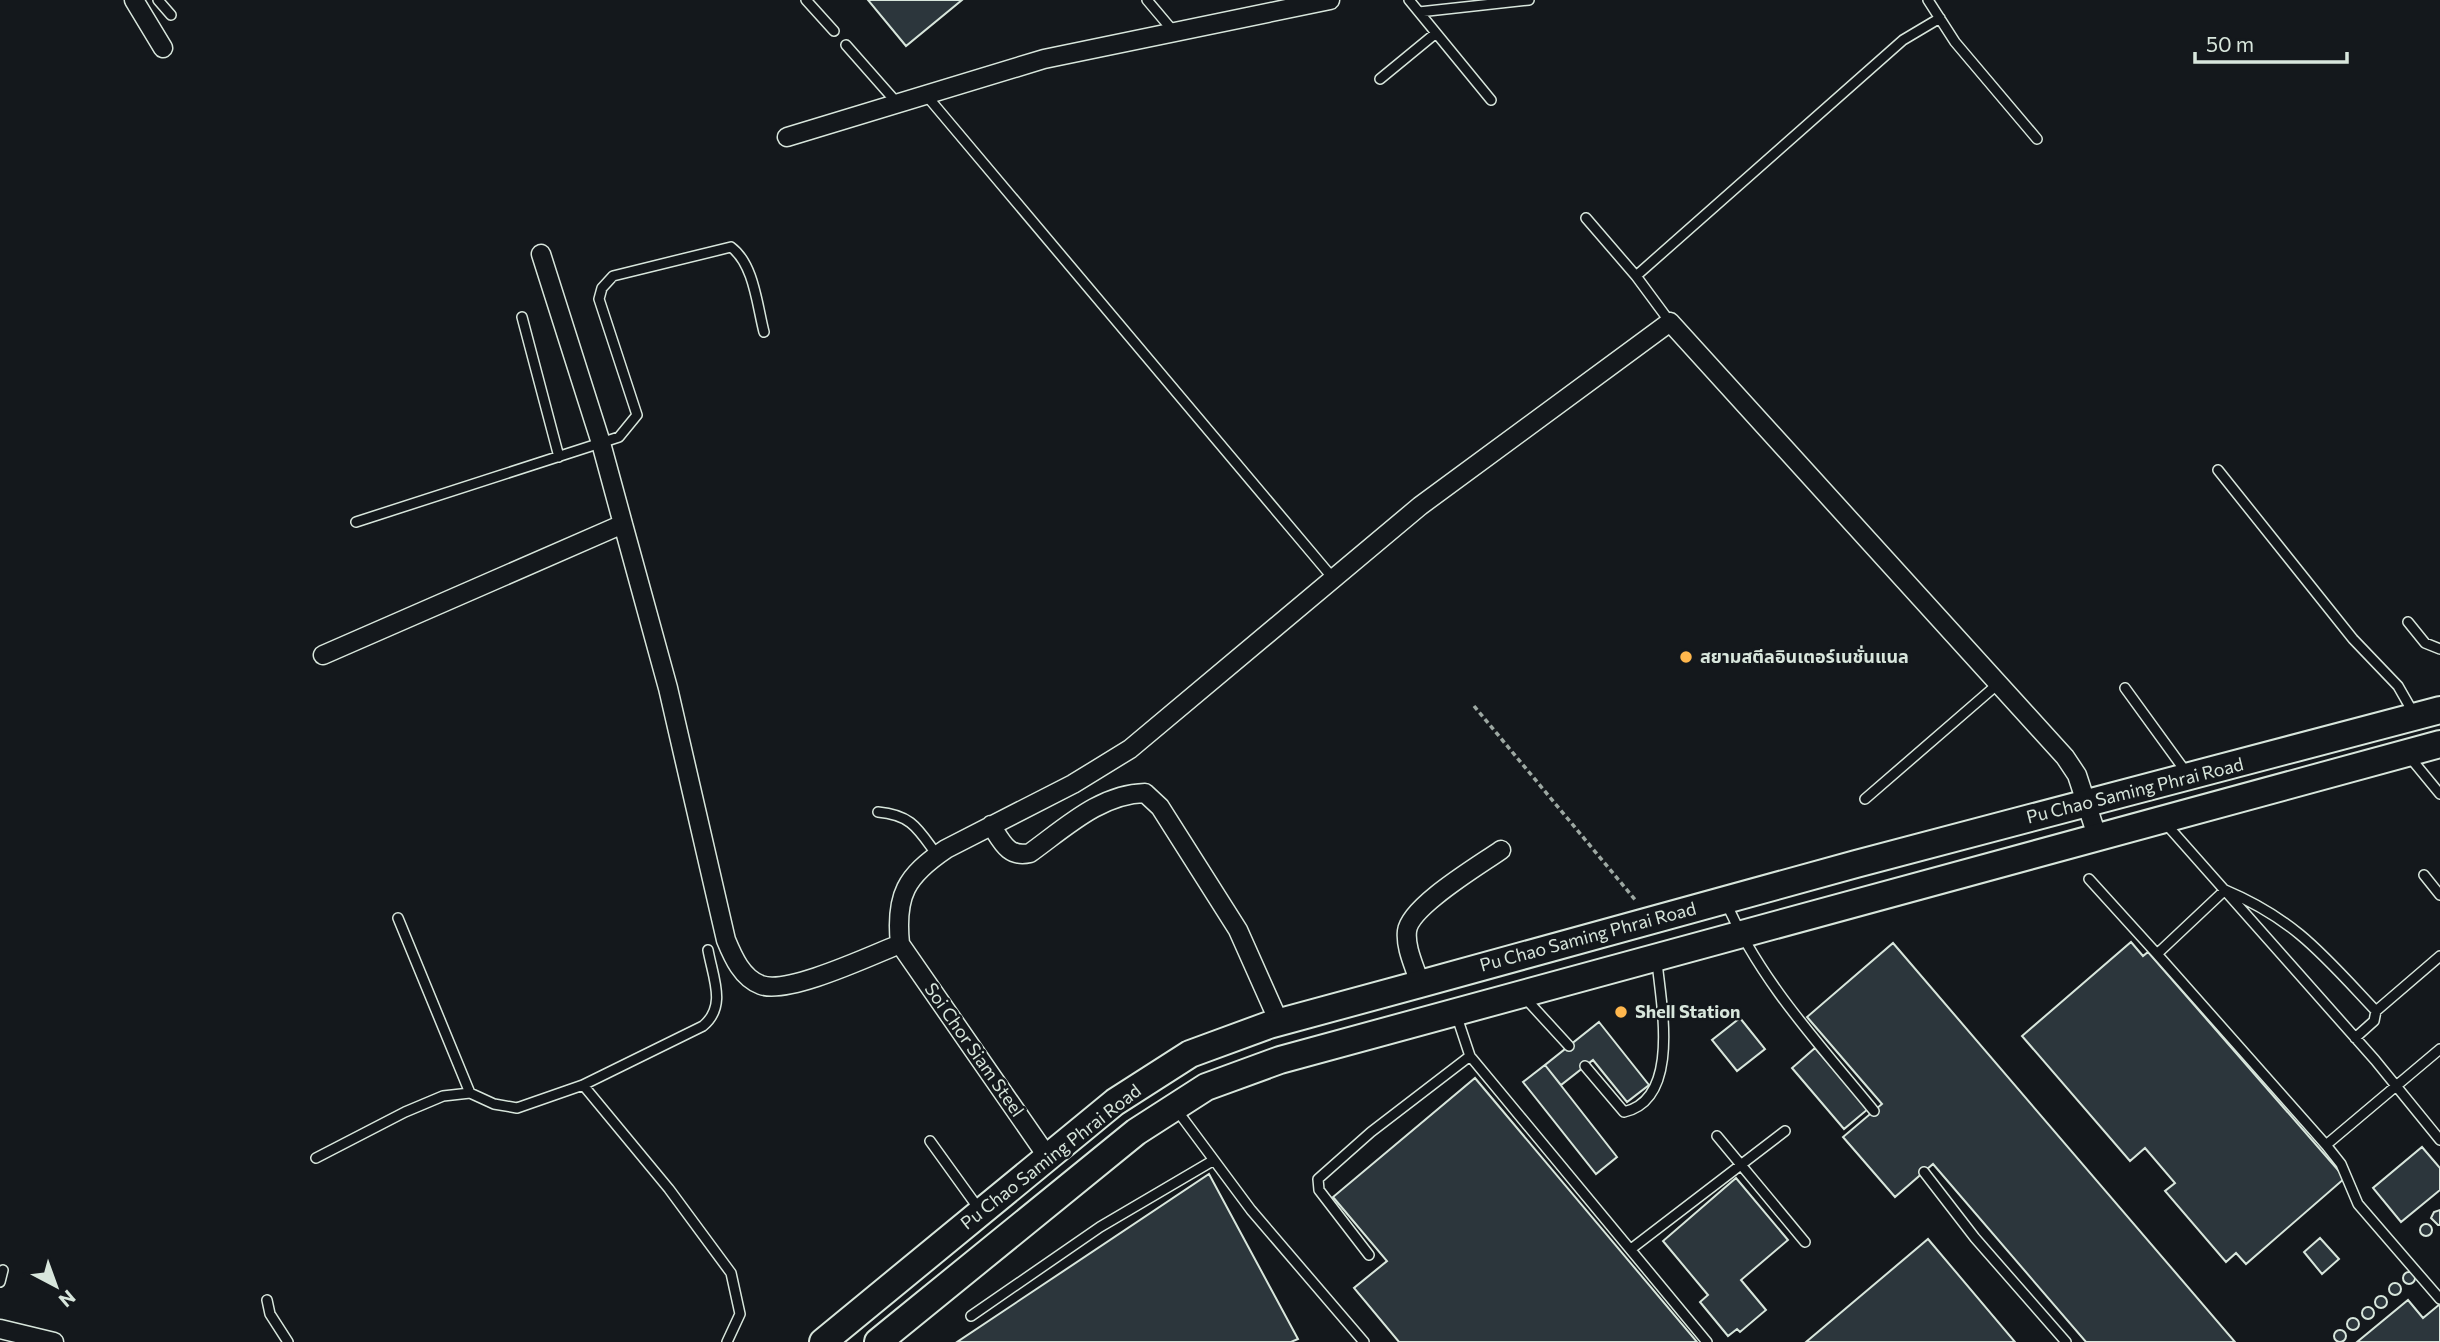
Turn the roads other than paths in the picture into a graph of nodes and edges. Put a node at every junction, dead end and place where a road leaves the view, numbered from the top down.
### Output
1 (134, 0) edge
2 (158, 0) edge
3 (807, 0) edge
4 (1147, 0) edge
5 (1330, 0) edge
6 (1409, 0) edge
7 (1529, 0) edge
8 (1928, 0) edge
9 (1419, 12) junction
10 (171, 15) dead end
11 (1940, 18) junction
12 (834, 31) dead end
13 (1174, 32) junction
14 (1436, 33) junction
15 (846, 45) dead end
16 (163, 48) dead end
17 (1380, 79) dead end
18 (926, 95) junction
19 (1491, 100) dead end
20 (898, 104) junction
21 (787, 138) dead end
22 (2037, 139) dead end
23 (1586, 218) dead end
24 (541, 254) dead end
25 (1636, 276) junction
26 (522, 317) dead end
27 (1670, 322) junction
28 (764, 332) dead end
29 (601, 443) junction
30 (559, 457) junction
31 (2218, 470) dead end
32 (356, 522) dead end
33 (623, 524) junction
34 (1332, 577) junction
35 (2408, 622) dead end
36 (2440, 649) edge
37 (323, 655) dead end
38 (1999, 683) junction
39 (2125, 688) dead end
40 (2428, 714) edge
41 (2440, 744) edge
42 (2407, 754) junction
43 (2190, 778) junction
44 (2440, 794) edge
45 (1866, 799) dead end
46 (2087, 802) junction
47 (878, 811) dead end
48 (2162, 819) junction
49 (992, 825) junction
50 (2097, 836) junction
51 (1501, 850) dead end
52 (937, 855) junction
53 (2424, 875) dead end
54 (2089, 879) dead end
55 (2225, 890) junction
56 (2440, 895) edge
57 (1725, 900) junction
58 (398, 918) dead end
59 (1739, 934) junction
60 (900, 944) junction
61 (708, 950) dead end
62 (2157, 954) junction
63 (2440, 956) edge
64 (1657, 957) junction
65 (1420, 984) junction
66 (1521, 994) junction
67 (2376, 1011) junction
68 (1455, 1012) junction
69 (1279, 1022) junction
70 (2356, 1038) junction
71 (1569, 1046) dead end
72 (2440, 1049) edge
73 (1470, 1056) junction
74 (1585, 1066) dead end
75 (583, 1085) junction
76 (2395, 1085) junction
77 (470, 1093) junction
78 (1175, 1107) junction
79 (1874, 1111) dead end
80 (1784, 1131) dead end
81 (1717, 1136) dead end
82 (2440, 1140) edge
83 (930, 1141) dead end
84 (2326, 1145) junction
85 (1047, 1156) junction
86 (316, 1158) dead end
87 (1214, 1160) junction
88 (1741, 1164) junction
89 (1924, 1172) dead end
90 (980, 1211) junction
91 (1805, 1242) dead end
92 (1630, 1249) junction
93 (1369, 1255) dead end
94 (3, 1270) dead end
95 (0, 1282) edge
96 (2440, 1299) edge
97 (267, 1300) dead end
98 (971, 1316) dead end
99 (0, 1329) edge
100 (54, 1342) edge
101 (288, 1342) edge
102 (727, 1342) edge
103 (823, 1342) edge
104 (878, 1342) edge
105 (1364, 1342) edge
106 (1707, 1342) edge
107 (2066, 1342) edge

1 - 16 street
2 - 10 lane
3 - 12 lane
4 - 13 lane
5 - 13 street
6 - 9 lane
7 - 9 lane
8 - 11 lane
9 - 14 lane
11 - 22 lane
11 - 25 lane
13 - 18 street
14 - 17 lane
14 - 19 lane
15 - 20 lane
18 - 20 street
18 - 34 lane
20 - 21 street
23 - 25 lane
24 - 29 street
25 - 27 lane
26 - 30 lane
27 - 34 street
27 - 38 street
28 - 29 lane
29 - 30 lane
29 - 33 street
30 - 32 lane
31 - 40 lane
33 - 37 street
33 - 60 street
34 - 49 street
35 - 36 lane
38 - 45 lane
38 - 46 street
39 - 43 lane
40 - 43 main road, Pu Chao Saming Phrai Road
41 - 42 main road, Pu Chao Saming Phrai Road
42 - 44 lane
42 - 48 main road, Pu Chao Saming Phrai Road
43 - 46 main road, Pu Chao Saming Phrai Road
46 - 50 street
46 - 57 main road, Pu Chao Saming Phrai Road
47 - 52 lane
48 - 50 main road, Pu Chao Saming Phrai Road
48 - 55 lane
49 - 52 street
49 - 69 street
50 - 59 main road, Pu Chao Saming Phrai Road
51 - 65 street
52 - 60 street
53 - 56 lane
54 - 62 lane
55 - 62 lane
55 - 67 lane
55 - 70 lane
57 - 59 lane
57 - 65 main road, Pu Chao Saming Phrai Road
58 - 77 lane
59 - 64 main road, Pu Chao Saming Phrai Road
59 - 79 lane
60 - 85 street, Soi Chor Siam Steel
61 - 75 lane
62 - 84 lane
63 - 67 lane
64 - 66 main road, Pu Chao Saming Phrai Road
64 - 74 lane
65 - 69 main road, Pu Chao Saming Phrai Road
66 - 68 main road, Pu Chao Saming Phrai Road
66 - 71 lane
67 - 70 lane
68 - 73 lane
68 - 78 main road, Pu Chao Saming Phrai Road
69 - 85 main road, Pu Chao Saming Phrai Road
70 - 76 lane
72 - 76 lane
73 - 92 lane
73 - 93 lane
75 - 77 lane
75 - 102 lane
76 - 82 lane
76 - 84 lane
77 - 86 lane
78 - 87 lane
78 - 104 main road, Pu Chao Saming Phrai Road
80 - 88 lane
81 - 88 lane
83 - 90 lane
84 - 96 lane
85 - 90 main road, Pu Chao Saming Phrai Road
87 - 98 lane
87 - 105 lane
88 - 91 lane
88 - 92 lane
89 - 107 lane
90 - 103 main road, Pu Chao Saming Phrai Road
92 - 106 lane
94 - 95 lane
97 - 101 lane
99 - 100 street

